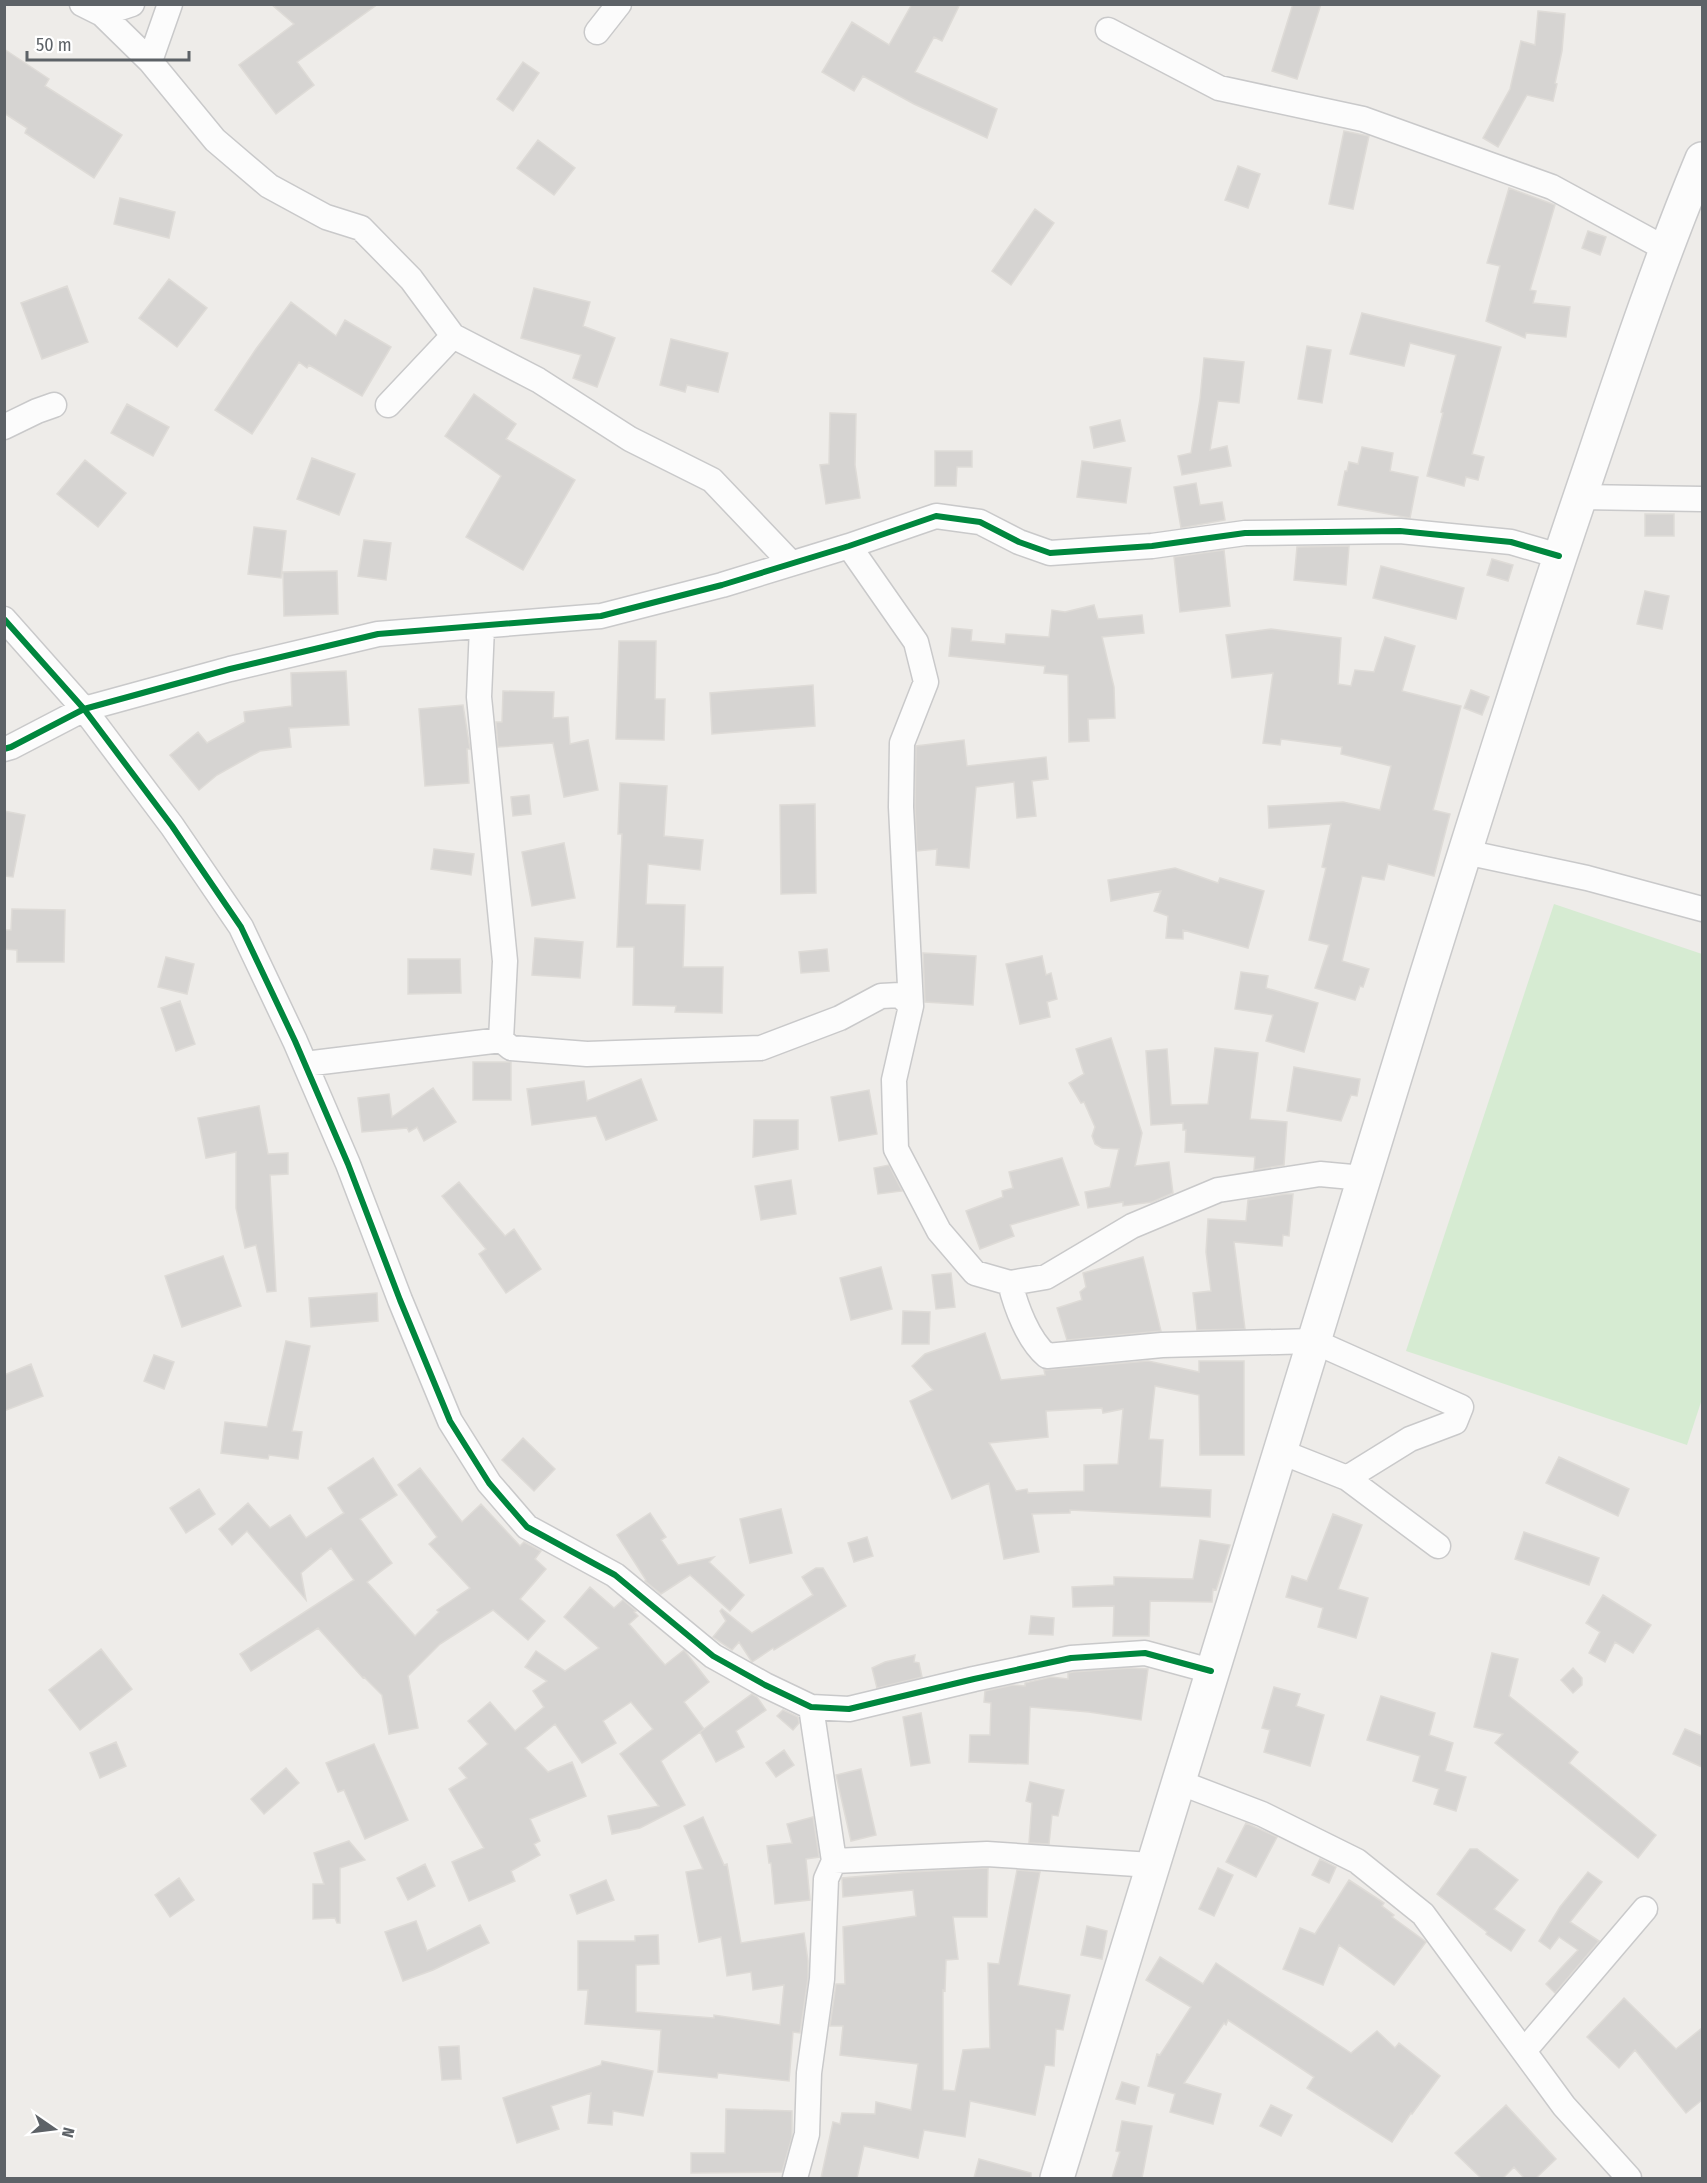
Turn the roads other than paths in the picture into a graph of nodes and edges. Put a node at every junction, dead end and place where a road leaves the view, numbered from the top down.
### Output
1 (132, 4) edge
2 (170, 4) edge
3 (619, 4) edge
4 (92, 9) edge
5 (1107, 30) dead end
6 (597, 32) dead end
7 (150, 61) junction
8 (1702, 159) edge
9 (1666, 249) junction
10 (453, 336) junction
11 (54, 405) dead end
12 (388, 405) dead end
13 (4, 427) edge
14 (1580, 497) junction
15 (1702, 499) edge
16 (849, 546) junction
17 (1559, 556) junction
18 (791, 563) junction
19 (4, 619) edge
20 (482, 627) junction
21 (84, 709) junction
22 (4, 749) edge
23 (1465, 852) junction
24 (1702, 909) edge
25 (911, 1006) junction
26 (501, 1040) junction
27 (305, 1064) junction
28 (1363, 1178) junction
29 (1010, 1283) junction
30 (1313, 1341) junction
31 (1279, 1451) junction
32 (1347, 1478) junction
33 (1438, 1546) dead end
34 (1211, 1671) junction
35 (811, 1707) junction
36 (1176, 1781) junction
37 (834, 1861) junction
38 (1151, 1865) junction
39 (1645, 1909) dead end
40 (1524, 2051) junction
41 (795, 2178) edge
42 (1057, 2178) edge
43 (1629, 2178) edge

1 - 4 street
2 - 7 street
3 - 6 street
4 - 7 street
5 - 9 street
7 - 10 street
8 - 9 main road
9 - 14 main road
10 - 12 street
10 - 18 street
11 - 13 street
14 - 15 street
14 - 17 main road
16 - 17 street
16 - 18 street
16 - 25 street
17 - 23 main road
18 - 20 street
19 - 21 street
20 - 21 street
20 - 26 street
21 - 22 street
21 - 27 street
23 - 24 street
23 - 28 main road
25 - 26 street
25 - 29 street
26 - 27 street
27 - 35 street
28 - 29 street
28 - 30 main road
29 - 30 street
30 - 31 main road
30 - 32 street
31 - 32 street
31 - 34 main road
32 - 33 street
34 - 35 street
34 - 36 main road
35 - 37 street
36 - 38 main road
36 - 40 street
37 - 38 street
37 - 41 street
38 - 42 main road
39 - 40 street
40 - 43 street

